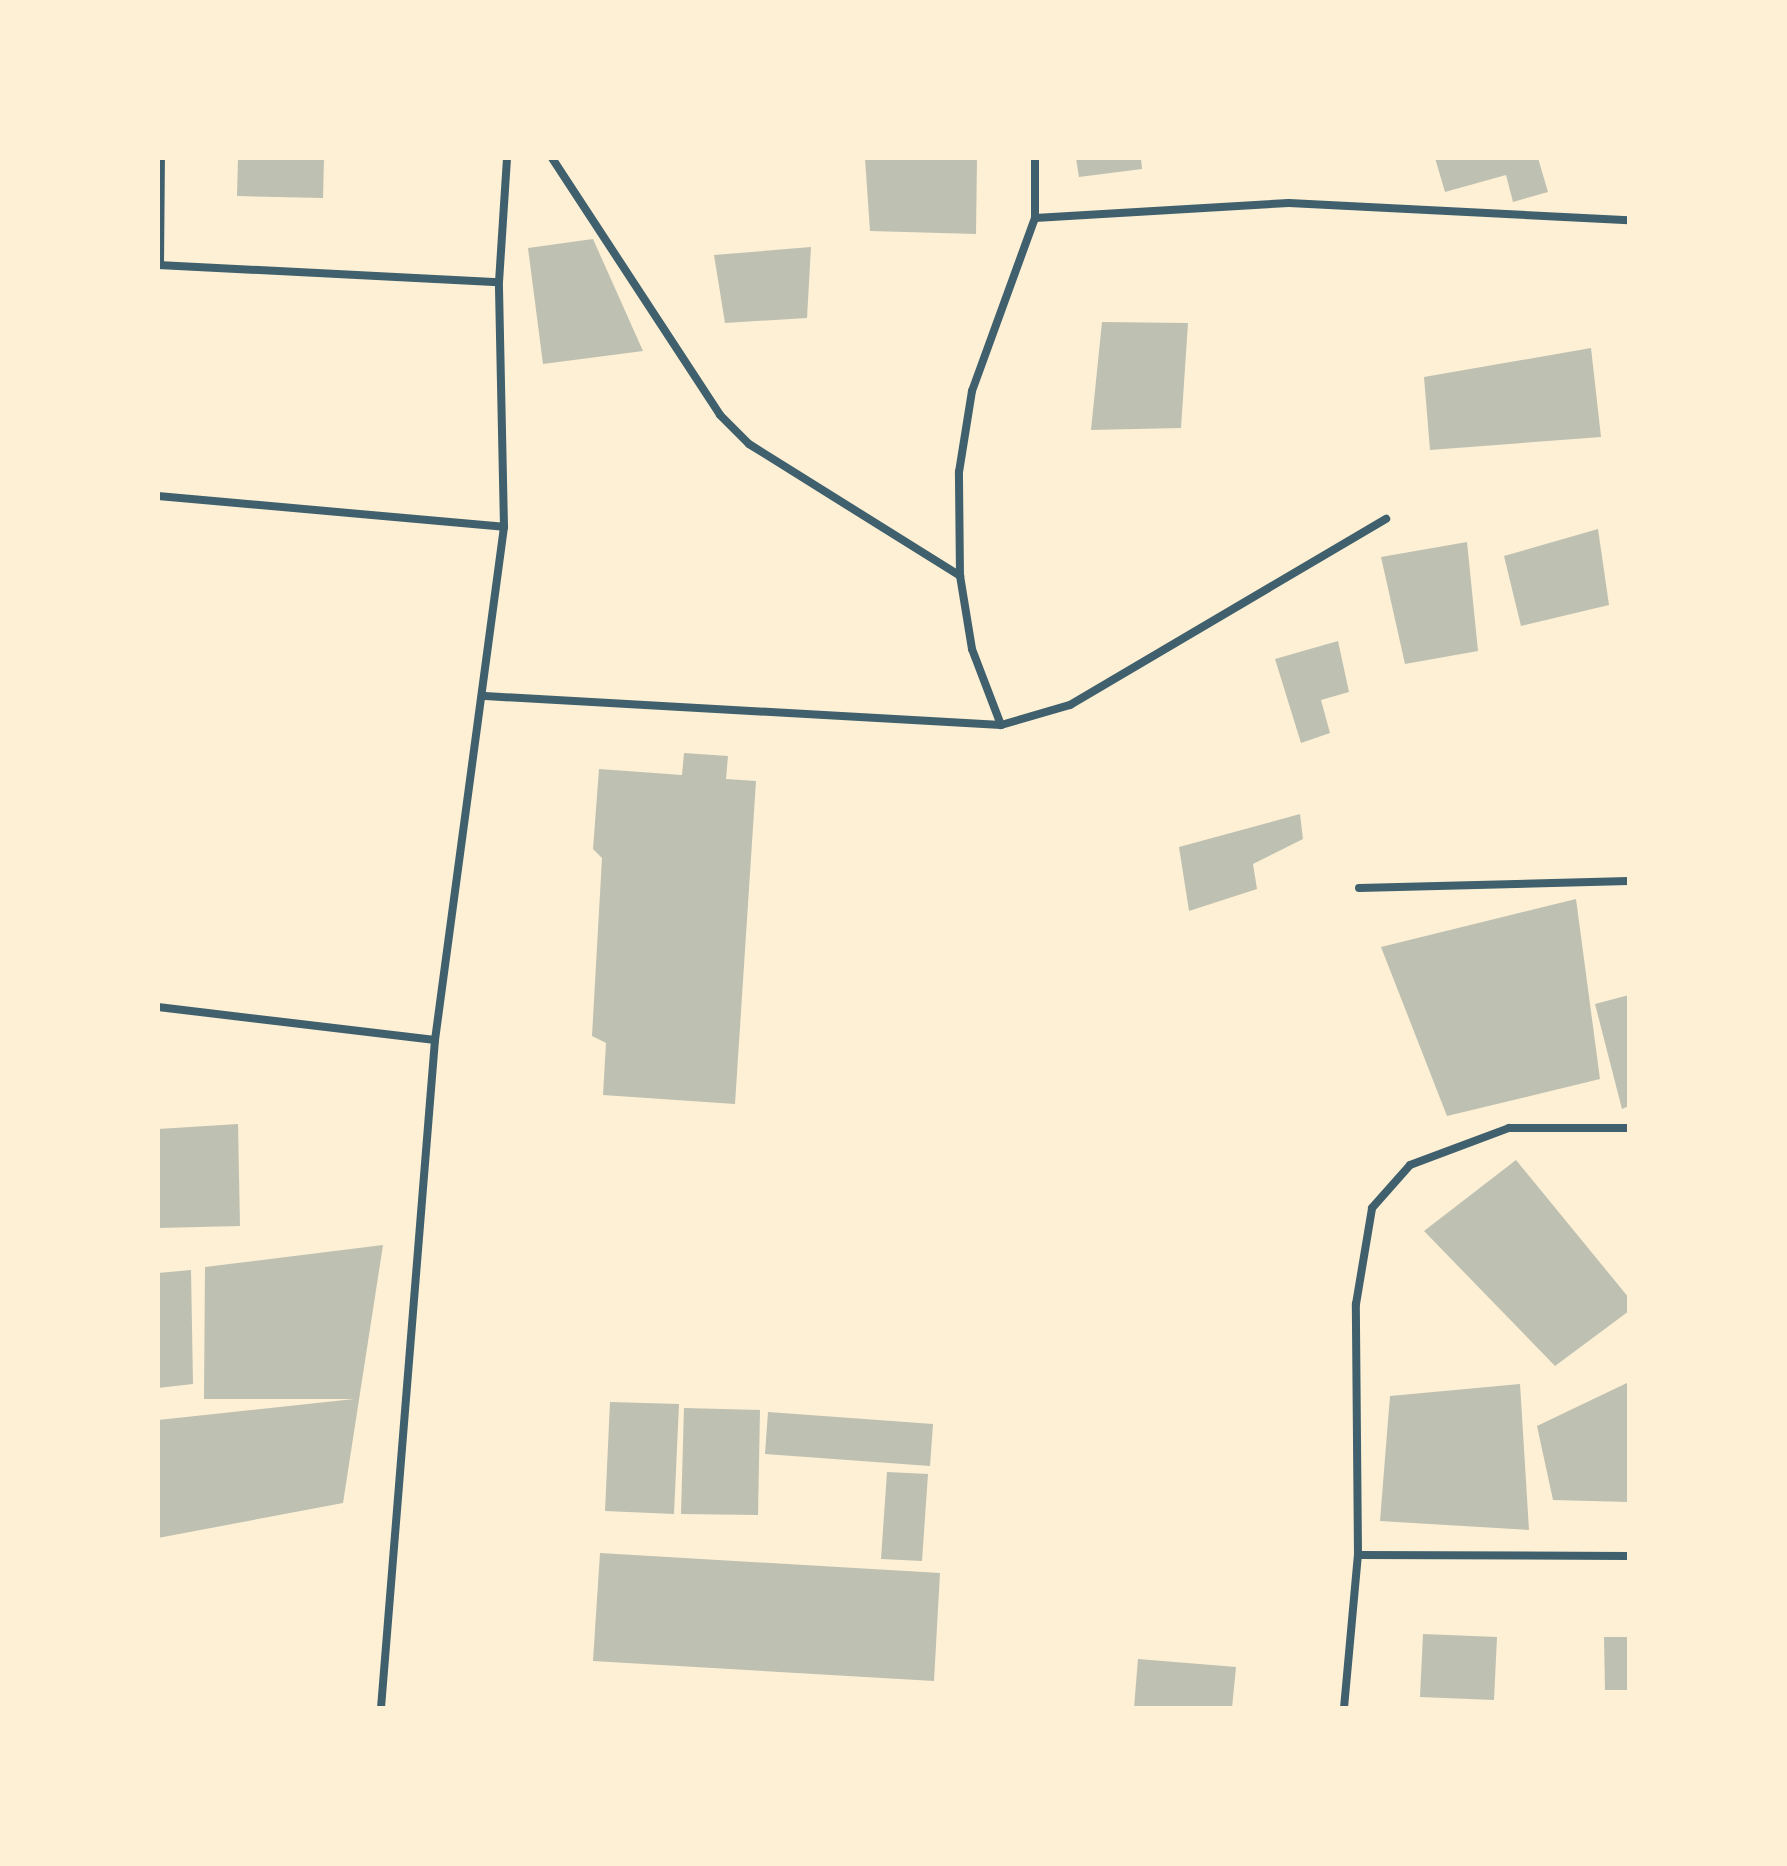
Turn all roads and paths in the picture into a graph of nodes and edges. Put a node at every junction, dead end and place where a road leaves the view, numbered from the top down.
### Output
1 (161, 158) edge
2 (507, 158) edge
3 (552, 158) edge
4 (1035, 158) edge
5 (1035, 218) junction
6 (1629, 220) edge
7 (159, 265) edge
8 (499, 282) junction
9 (158, 496) edge
10 (1386, 519) dead end
11 (504, 527) junction
12 (960, 576) junction
13 (485, 696) junction
14 (1001, 725) junction
15 (1629, 881) edge
16 (1359, 888) dead end
17 (158, 1007) edge
18 (435, 1040) junction
19 (1629, 1128) edge
20 (1358, 1555) junction
21 (1629, 1556) edge
22 (381, 1708) edge
23 (1344, 1708) edge

1 - 7 street
2 - 8 street
3 - 12 street
4 - 5 street
5 - 6 street
5 - 12 street
7 - 8 street
8 - 11 street
9 - 11 street
10 - 14 street
11 - 13 street
12 - 14 street
13 - 14 street
13 - 18 street
15 - 16 street
17 - 18 street
18 - 22 street
19 - 20 street
20 - 21 street
20 - 23 street

